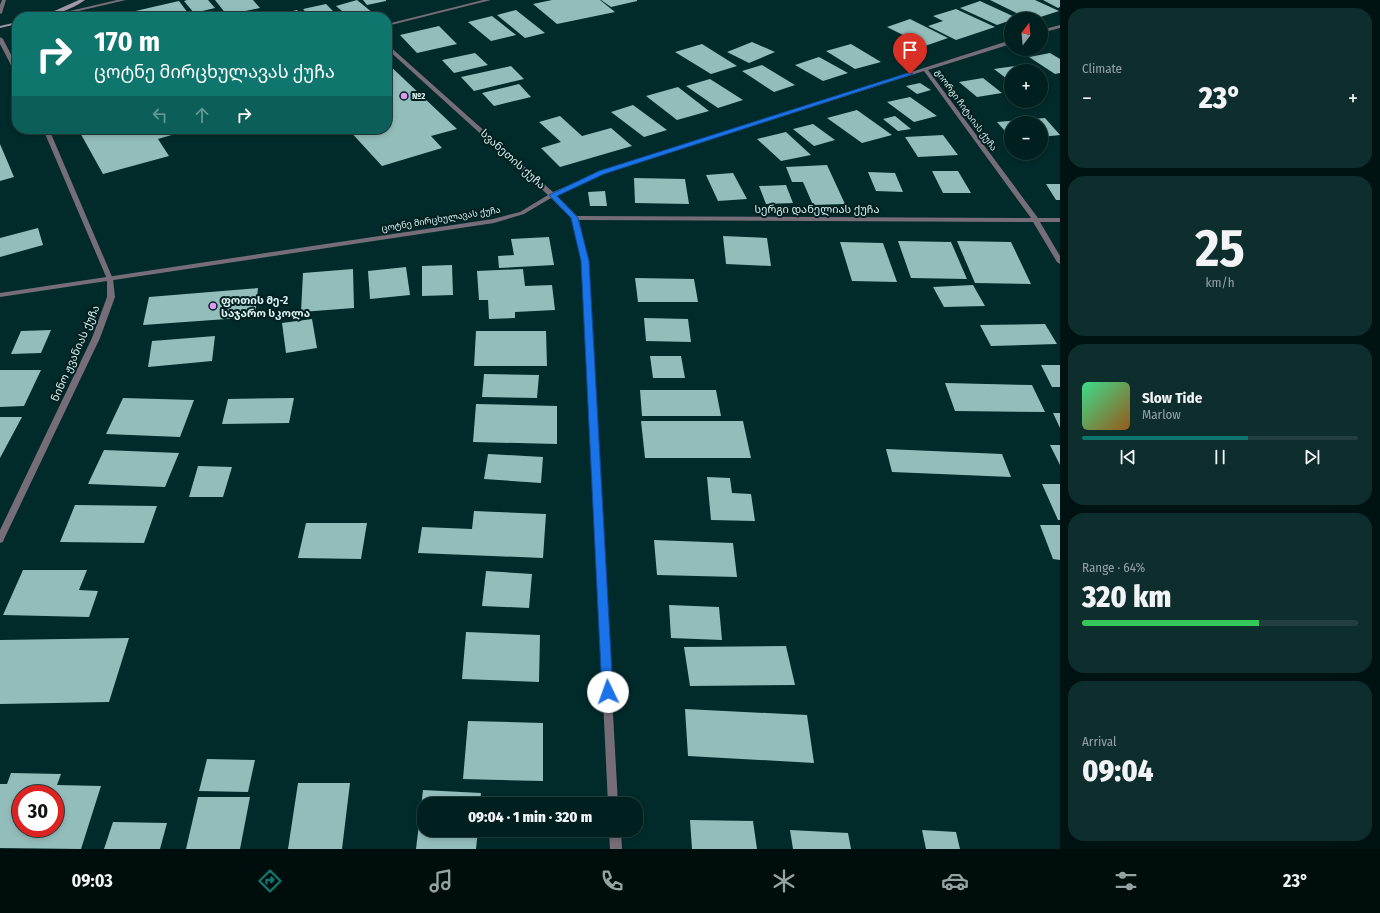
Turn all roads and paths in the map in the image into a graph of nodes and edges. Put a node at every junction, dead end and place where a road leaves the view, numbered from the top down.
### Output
1 (4, 0) edge
2 (83, 0) edge
3 (124, 0) edge
4 (489, 0) edge
5 (56, 12) edge
6 (69, 12) edge
7 (0, 13) edge
8 (12, 24) edge
9 (392, 24) edge
10 (1060, 26) edge
11 (0, 27) edge
12 (1048, 30) edge
13 (0, 39) edge
14 (1004, 44) edge
15 (392, 51) edge
16 (12, 62) edge
17 (925, 69) junction
18 (48, 134) edge
19 (552, 195) junction
20 (575, 218) junction
21 (1036, 219) junction
22 (1060, 220) edge
23 (1060, 262) edge
24 (110, 279) junction
25 (0, 295) edge
26 (0, 539) edge
27 (613, 797) edge
28 (615, 837) edge
29 (616, 849) edge

1 - 7 street
2 - 5 main road
3 - 6 street
4 - 9 street
8 - 11 street
10 - 12 street
13 - 16 street
14 - 17 street, ცოტნე მირცხულავას ქუჩა
15 - 19 street, სვანეთის ქუჩა
17 - 19 street, ცოტნე მირცხულავას ქუჩა
17 - 21 street, გიორგი ჩიტაიას ქუჩა
18 - 24 street, ნინო ჟვანიას ქუჩა
19 - 20 street, სვანეთის ქუჩა
19 - 24 street, ცოტნე მირცხულავას ქუჩა
20 - 21 street, სერგი დანელიას ქუჩა
20 - 27 street
21 - 22 street, სერგი დანელიას ქუჩა
21 - 23 street, გიორგი ჩიტაიას ქუჩა
24 - 25 street, ცოტნე მირცხულავას ქუჩა
24 - 26 street, ნინო ჟვანიას ქუჩა
28 - 29 street

